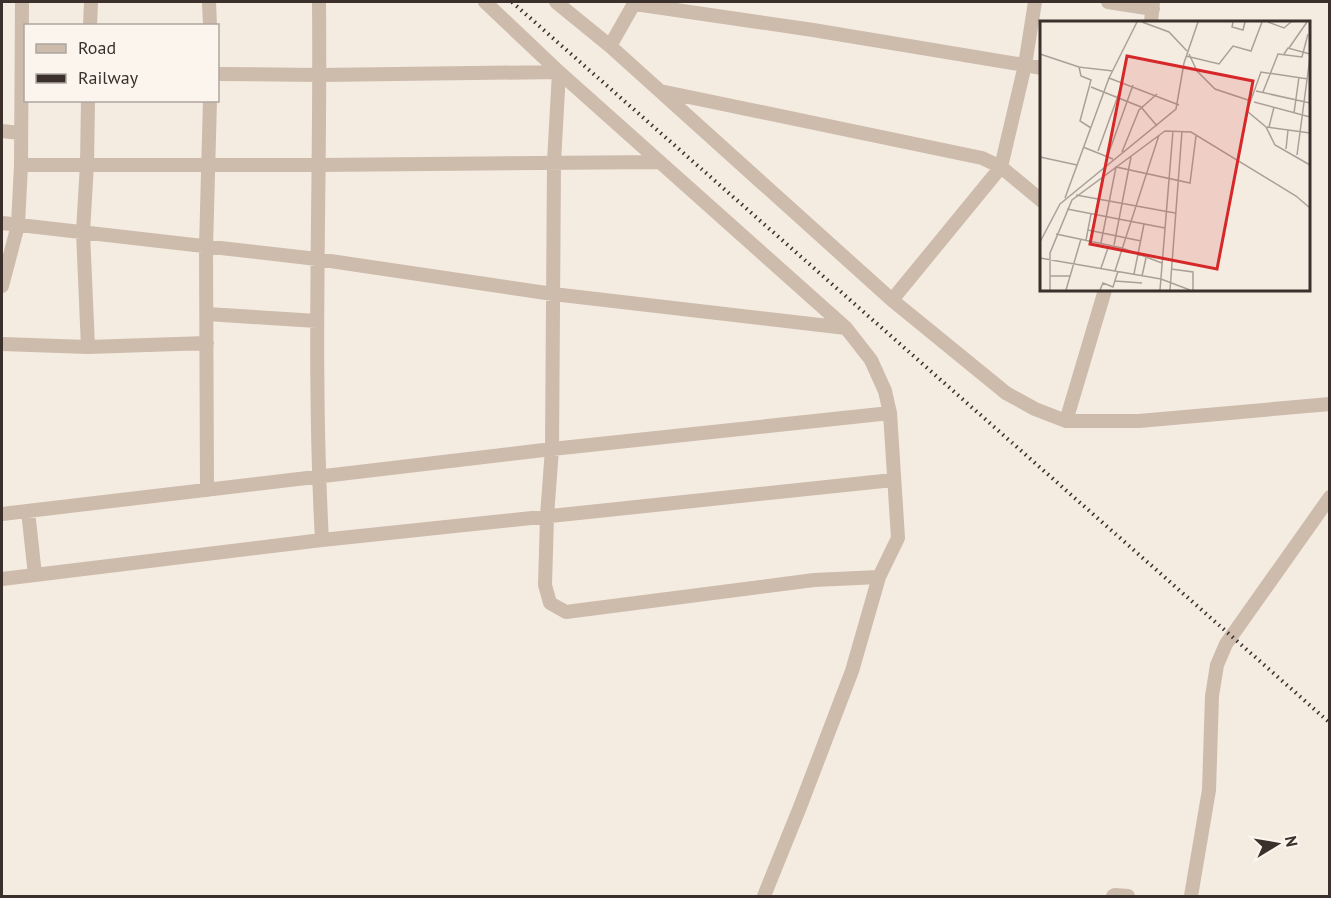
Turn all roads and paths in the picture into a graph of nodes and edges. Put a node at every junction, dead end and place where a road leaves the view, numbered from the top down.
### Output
1 (22, 2) edge
2 (91, 2) edge
3 (210, 2) edge
4 (319, 2) edge
5 (485, 2) edge
6 (556, 2) edge
7 (1035, 2) edge
8 (1108, 2) edge
9 (635, 3) edge
10 (1152, 11) edge
11 (90, 24) edge
12 (210, 24) edge
13 (610, 46) junction
14 (1025, 65) junction
15 (1040, 68) edge
16 (559, 72) junction
17 (24, 73) edge
18 (219, 74) edge
19 (320, 75) junction
20 (658, 90) junction
21 (88, 102) edge
22 (210, 102) edge
23 (2, 131) edge
24 (20, 133) junction
25 (554, 162) junction
26 (659, 162) junction
27 (87, 164) junction
28 (208, 164) junction
29 (21, 165) junction
30 (318, 165) junction
31 (1001, 167) junction
32 (1040, 200) edge
33 (2, 223) edge
34 (18, 225) junction
35 (82, 232) junction
36 (206, 247) junction
37 (317, 259) junction
38 (2, 286) edge
39 (1105, 291) edge
40 (553, 294) junction
41 (892, 300) junction
42 (207, 314) junction
43 (317, 321) junction
44 (846, 328) junction
45 (207, 343) junction
46 (2, 344) edge
47 (88, 347) junction
48 (1329, 404) edge
49 (890, 414) junction
50 (1066, 421) junction
51 (552, 448) junction
52 (318, 477) junction
53 (893, 480) junction
54 (207, 490) junction
55 (1329, 497) edge
56 (28, 511) junction
57 (2, 514) edge
58 (547, 516) junction
59 (322, 540) junction
60 (34, 575) junction
61 (879, 577) junction
62 (2, 579) edge
63 (764, 897) edge
64 (1113, 897) edge
65 (1128, 897) edge
66 (1191, 897) edge

1 - 17 street
2 - 11 street
3 - 12 street
4 - 19 street
5 - 16 street
6 - 13 street
7 - 14 street
8 - 10 street
9 - 13 street
9 - 14 street
13 - 20 street
14 - 15 street
14 - 31 street
16 - 19 street
16 - 25 street
16 - 26 street
17 - 24 street
18 - 19 street
19 - 30 street
20 - 31 street
20 - 41 street
21 - 27 street
22 - 28 street
23 - 24 street
24 - 29 street
25 - 26 street
25 - 30 street
25 - 40 street
26 - 44 street
27 - 28 street
27 - 29 street
27 - 35 street
28 - 30 street
28 - 36 street
29 - 34 street
30 - 37 street
31 - 32 street
31 - 41 street
33 - 34 street
34 - 35 street
34 - 38 street
35 - 36 street
35 - 47 street
36 - 37 street
36 - 42 street
37 - 40 street
37 - 43 street
39 - 50 street
40 - 44 street
40 - 51 street
41 - 50 street
42 - 43 street
42 - 45 street
43 - 52 street
44 - 49 street
45 - 47 street
45 - 54 street
46 - 47 street
48 - 50 street
49 - 51 street
49 - 53 street
51 - 52 street
51 - 58 street
52 - 54 street
52 - 59 street
53 - 58 street
53 - 61 street
54 - 56 street
55 - 66 street
56 - 57 street
56 - 60 street
58 - 59 street
58 - 61 street
59 - 60 street
60 - 62 street
61 - 63 street
64 - 65 street

